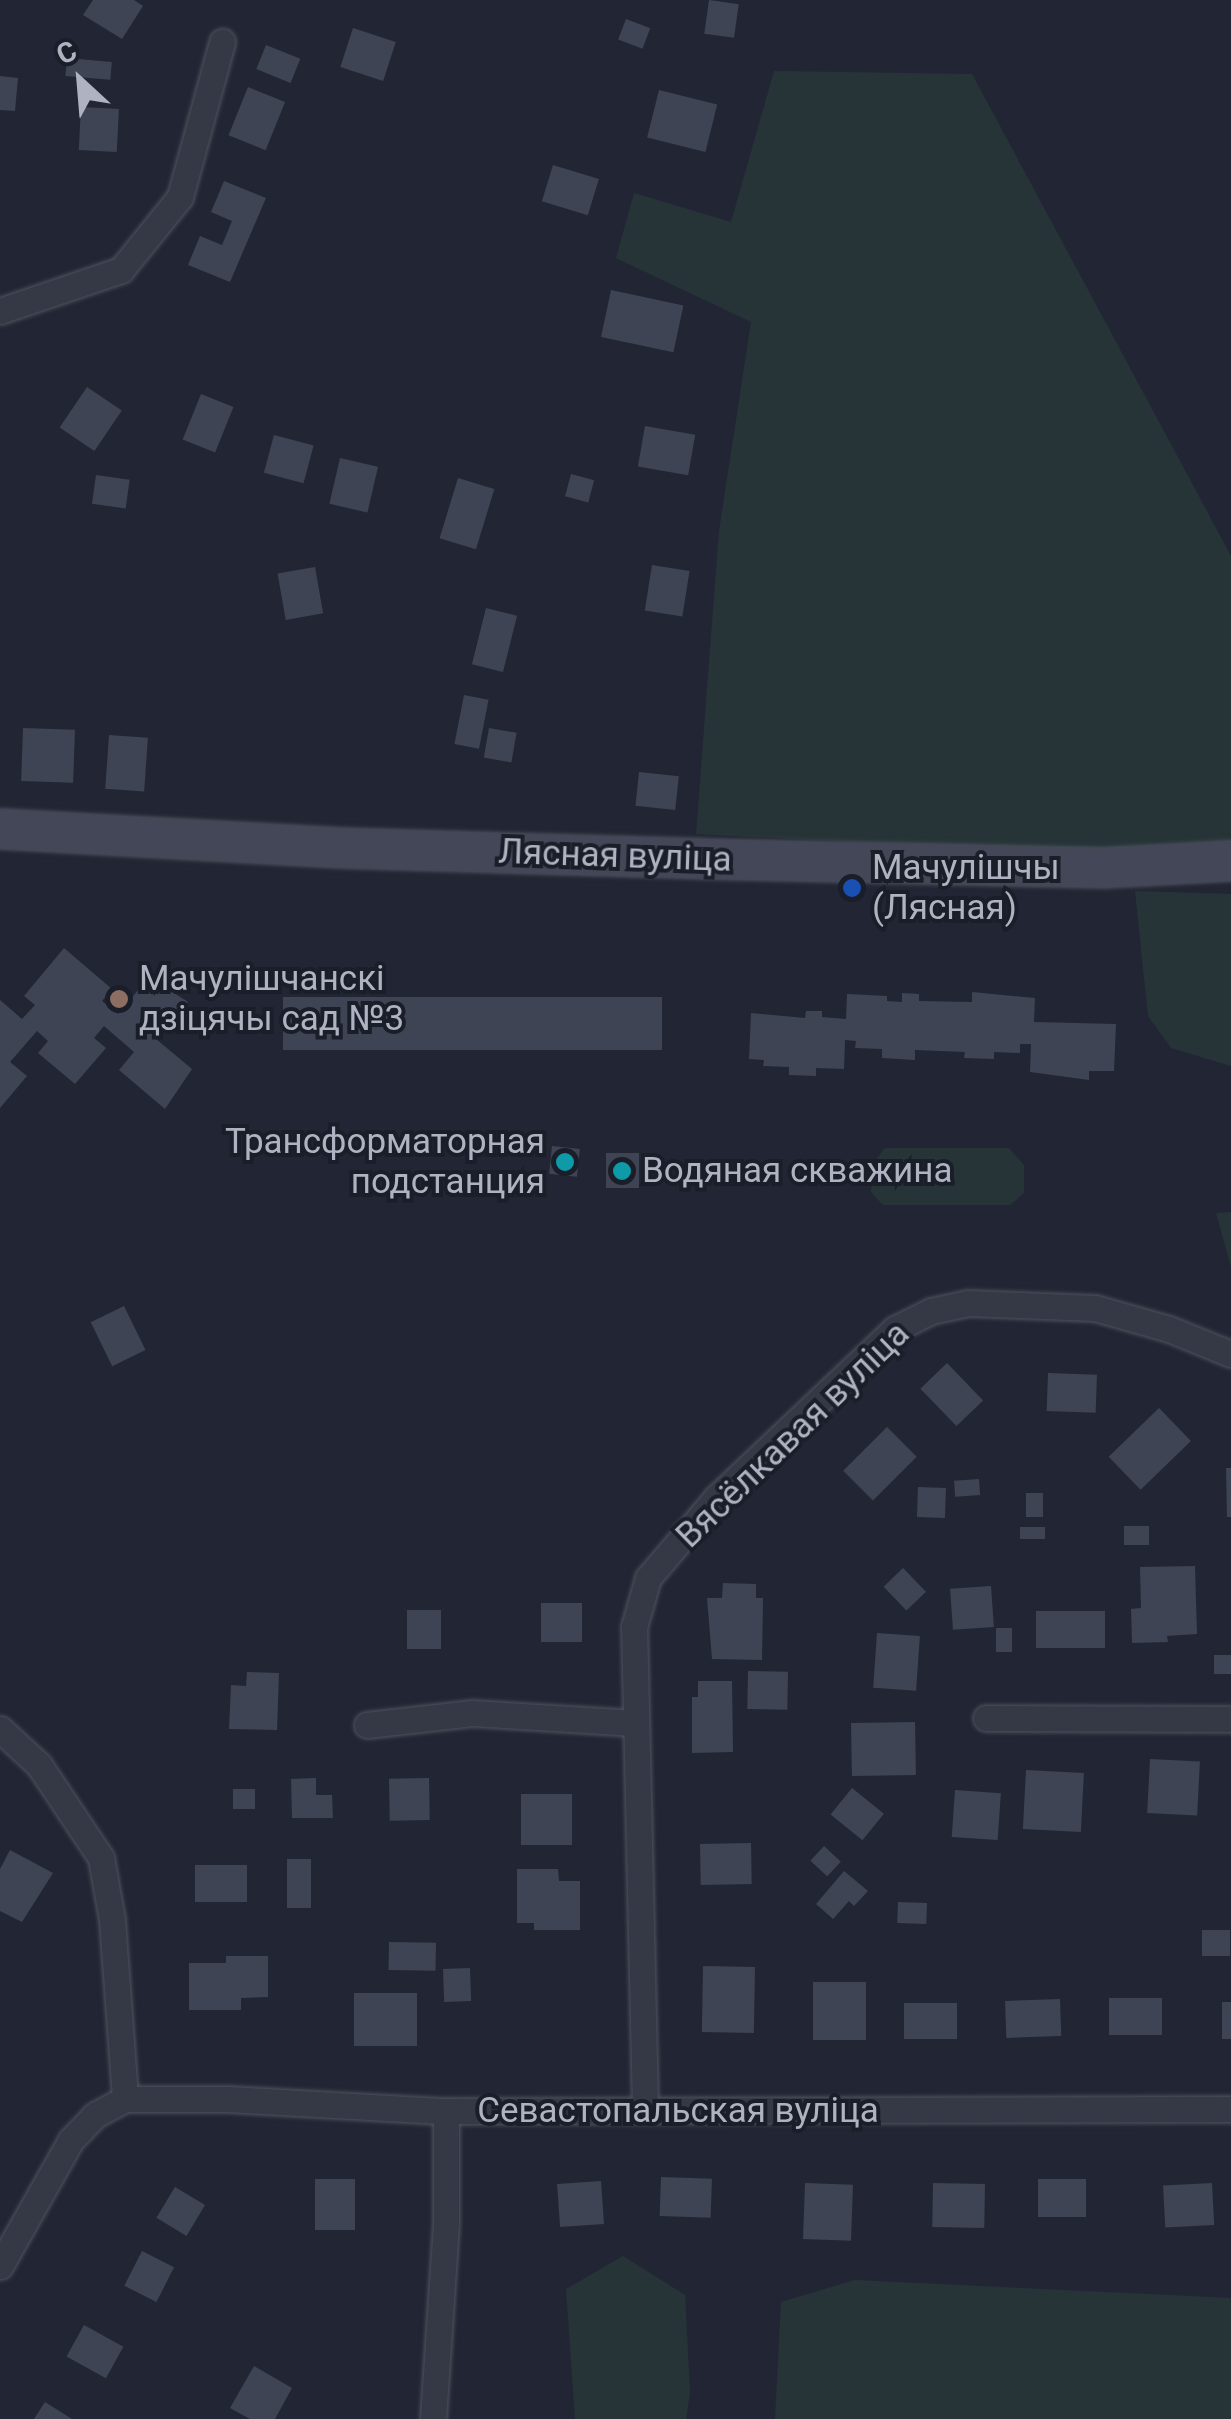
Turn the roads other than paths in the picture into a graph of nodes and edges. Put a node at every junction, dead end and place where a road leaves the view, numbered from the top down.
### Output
1 (222, 42) dead end
2 (0, 312) edge
3 (0, 829) edge
4 (1231, 862) edge
5 (1231, 1354) edge
6 (986, 1718) dead end
7 (1231, 1719) edge
8 (635, 1723) junction
9 (367, 1724) dead end
10 (0, 1730) edge
11 (125, 2099) junction
12 (646, 2108) junction
13 (1231, 2109) edge
14 (446, 2111) junction
15 (0, 2266) edge
16 (432, 2419) edge

1 - 2 street
3 - 4 main road, Лясная вуліца
5 - 8 street, Вясёлкавая вуліца
6 - 7 street
8 - 9 street
8 - 12 street, Вясёлкавая вуліца
10 - 11 street
11 - 14 street, Севастопальская вуліца
11 - 15 street
12 - 13 street, Севастопальская вуліца
12 - 14 street, Севастопальская вуліца
14 - 16 street

